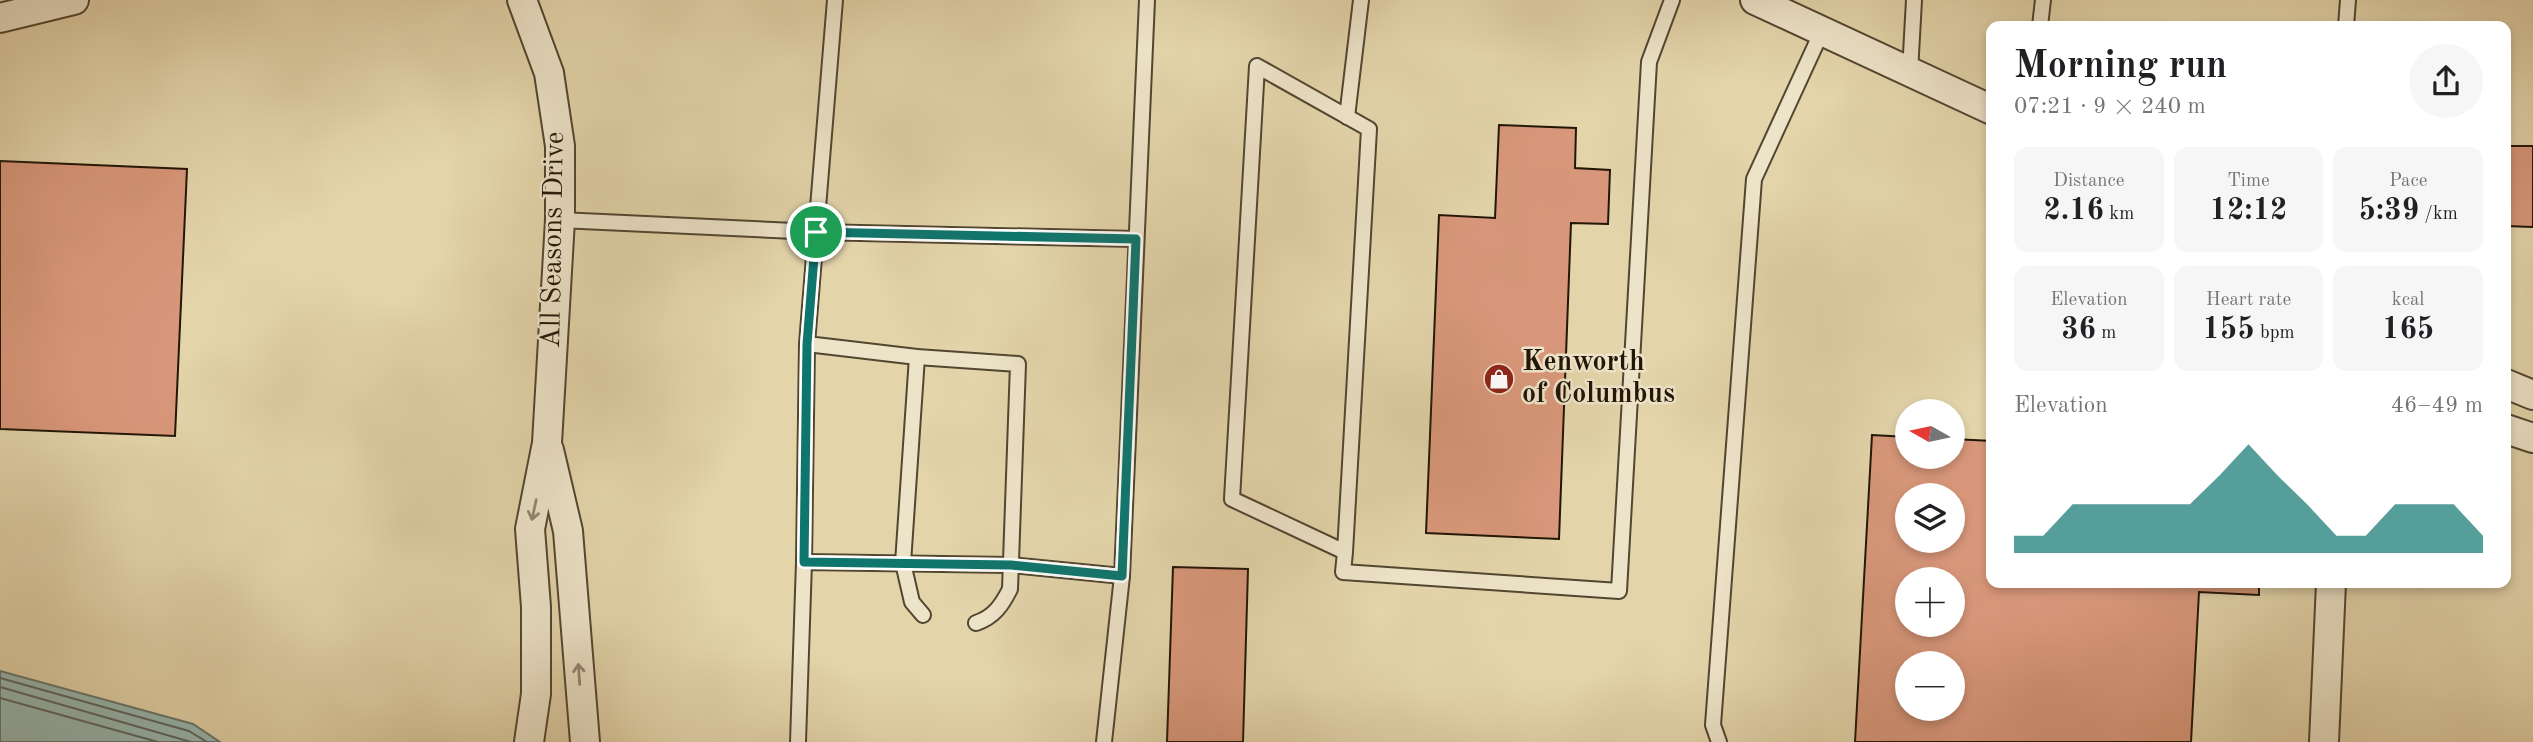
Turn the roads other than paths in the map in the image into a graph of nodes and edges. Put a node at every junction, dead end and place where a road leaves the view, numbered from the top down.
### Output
1 (74, 0) edge
2 (522, 0) edge
3 (835, 0) edge
4 (1147, 0) edge
5 (1361, 0) edge
6 (1672, 0) edge
7 (1755, 0) edge
8 (1914, 0) edge
9 (2043, 0) edge
10 (2348, 0) edge
11 (0, 18) edge
12 (2041, 21) edge
13 (2346, 21) edge
14 (1822, 31) junction
15 (1910, 72) junction
16 (1986, 107) edge
17 (1348, 117) junction
18 (560, 220) junction
19 (816, 232) junction
20 (1136, 239) junction
21 (807, 344) junction
22 (917, 357) junction
23 (2511, 386) edge
24 (2533, 395) edge
25 (2511, 431) edge
26 (2533, 438) edge
27 (547, 443) junction
28 (1345, 552) junction
29 (804, 562) junction
30 (903, 563) junction
31 (1011, 565) junction
32 (1122, 576) junction
33 (2331, 588) edge
34 (923, 615) dead end
35 (976, 623) dead end
36 (529, 742) edge
37 (585, 742) edge
38 (798, 742) edge
39 (1104, 742) edge
40 (1719, 742) edge
41 (2324, 742) edge

1 - 11 street
2 - 18 street, All Seasons Drive
3 - 19 lane
4 - 20 lane
5 - 17 lane
6 - 28 lane
7 - 14 street
8 - 15 lane
9 - 12 lane
10 - 13 lane
14 - 15 street
14 - 40 lane
15 - 16 street
17 - 28 lane
17 - 28 lane
18 - 19 lane
18 - 27 street, All Seasons Drive
19 - 20 lane
19 - 21 lane
20 - 32 lane
21 - 22 lane
21 - 29 lane
22 - 30 lane
22 - 31 lane
23 - 24 street
25 - 26 street
27 -> 36 street, All Seasons Drive
37 -> 27 street, All Seasons Drive
29 - 30 lane
29 - 38 lane
30 - 31 lane
30 - 34 lane
31 - 32 lane
31 - 35 lane
32 - 39 lane
33 - 41 street

